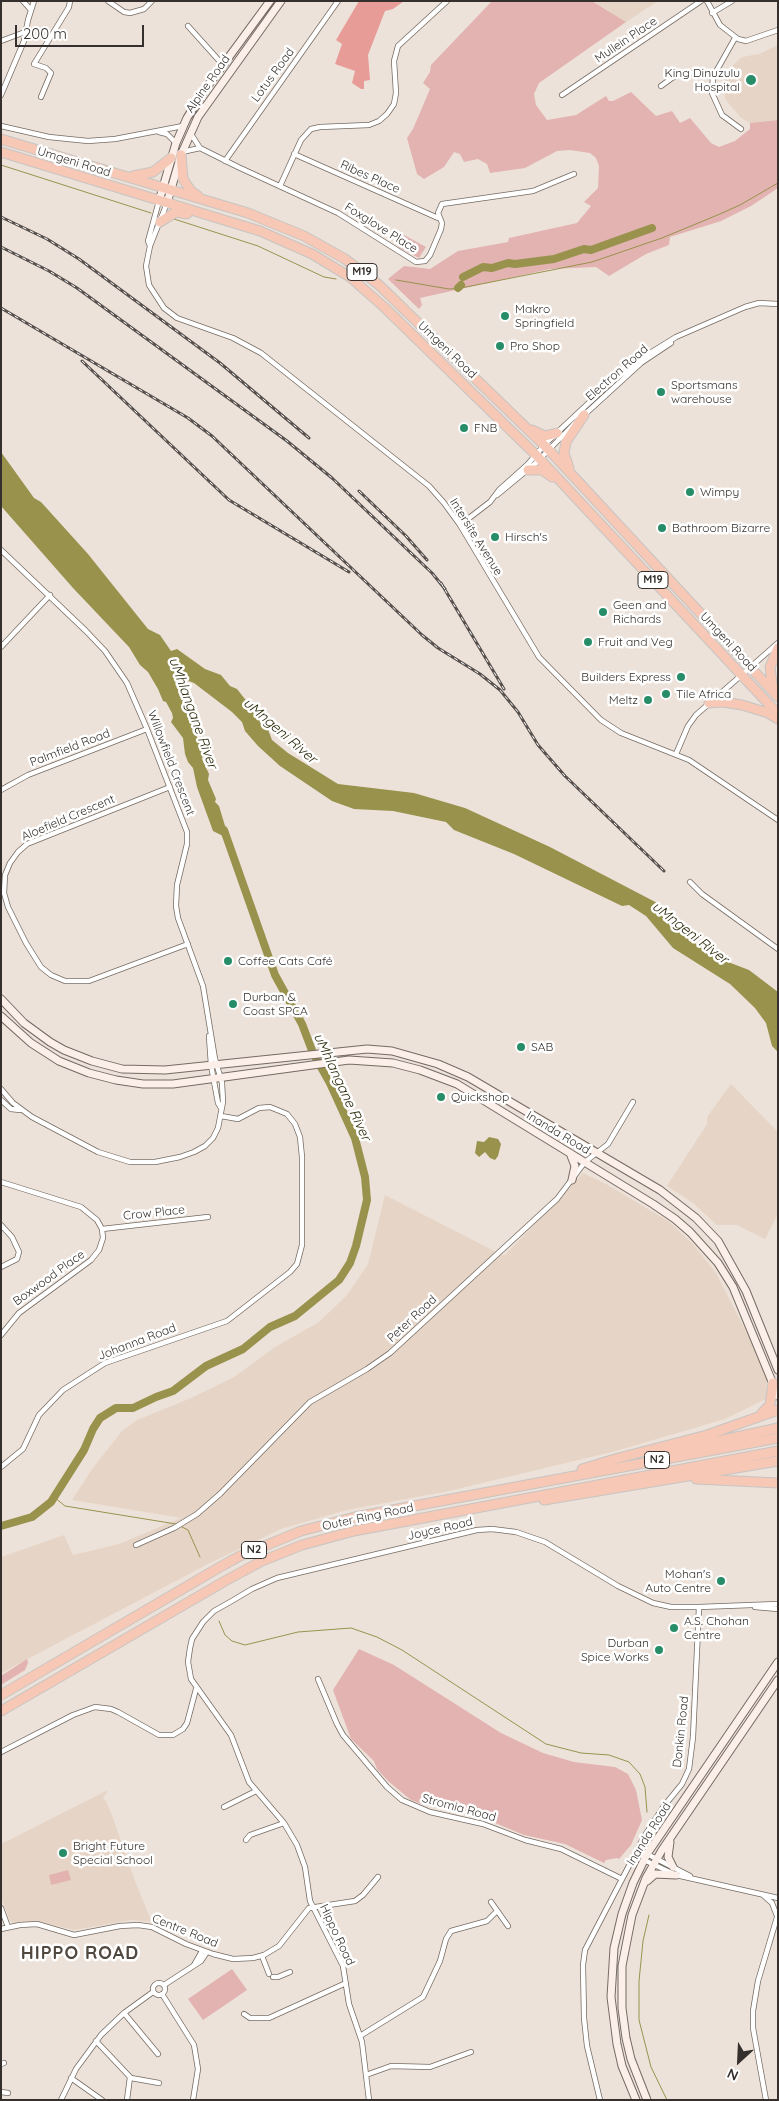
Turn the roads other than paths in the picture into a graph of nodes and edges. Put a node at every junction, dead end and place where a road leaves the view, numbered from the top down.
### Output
1 (23, 1) edge
2 (34, 1) edge
3 (70, 1) edge
4 (108, 1) edge
5 (152, 1) edge
6 (270, 1) edge
7 (281, 1) edge
8 (338, 1) edge
9 (447, 1) edge
10 (701, 1) edge
11 (707, 1) edge
12 (732, 1) edge
13 (31, 10) junction
14 (712, 13) junction
15 (188, 26) dead end
16 (778, 30) edge
17 (25, 32) junction
18 (735, 38) junction
19 (1, 41) edge
20 (223, 65) junction
21 (713, 77) junction
22 (661, 86) dead end
23 (1, 95) edge
24 (562, 95) dead end
25 (41, 97) dead end
26 (1, 126) edge
27 (183, 126) junction
28 (741, 129) dead end
29 (190, 131) junction
30 (155, 132) junction
31 (1, 138) edge
32 (176, 143) junction
33 (200, 148) junction
34 (1, 152) edge
35 (181, 153) junction
36 (294, 154) junction
37 (171, 158) junction
38 (225, 161) junction
39 (574, 174) dead end
40 (125, 176) junction
41 (280, 186) junction
42 (167, 188) junction
43 (203, 199) junction
44 (163, 202) junction
45 (438, 218) junction
46 (160, 222) junction
47 (256, 229) junction
48 (150, 246) junction
49 (778, 304) edge
50 (682, 336) junction
51 (584, 415) junction
52 (523, 425) junction
53 (557, 433) junction
54 (546, 448) junction
55 (538, 457) junction
56 (528, 470) junction
57 (575, 478) junction
58 (565, 485) junction
59 (496, 496) junction
60 (460, 526) junction
61 (1, 550) edge
62 (50, 596) junction
63 (778, 644) edge
64 (1, 647) edge
65 (778, 648) edge
66 (751, 668) junction
67 (742, 675) junction
68 (776, 695) edge
69 (709, 703) junction
70 (778, 714) edge
71 (778, 719) edge
72 (147, 729) junction
73 (676, 754) junction
74 (170, 787) junction
75 (1, 790) edge
76 (778, 820) edge
77 (690, 882) dead end
78 (188, 944) junction
79 (778, 949) edge
80 (1, 999) edge
81 (1, 1016) edge
82 (214, 1064) junction
83 (217, 1079) junction
84 (1, 1089) edge
85 (1, 1100) edge
86 (633, 1102) dead end
87 (20, 1110) junction
88 (221, 1116) junction
89 (570, 1153) junction
90 (598, 1153) junction
91 (585, 1162) junction
92 (572, 1180) junction
93 (1, 1182) edge
94 (208, 1217) dead end
95 (1, 1226) edge
96 (102, 1229) junction
97 (1, 1267) edge
98 (1, 1335) edge
99 (777, 1367) edge
100 (773, 1383) joint
101 (776, 1397) edge
102 (778, 1410) edge
103 (751, 1420) junction
104 (778, 1428) edge
105 (778, 1438) edge
106 (778, 1451) edge
107 (778, 1461) edge
108 (1, 1467) edge
109 (584, 1469) junction
110 (672, 1480) junction
111 (536, 1482) junction
112 (778, 1483) edge
113 (492, 1506) junction
114 (136, 1545) dead end
115 (778, 1604) edge
116 (752, 1606) junction
117 (699, 1607) junction
118 (778, 1609) edge
119 (778, 1662) edge
120 (318, 1679) dead end
121 (778, 1680) edge
122 (196, 1689) junction
123 (1, 1695) edge
124 (1, 1711) edge
125 (1, 1752) edge
126 (256, 1790) junction
127 (224, 1807) dead end
128 (284, 1823) junction
129 (671, 1837) junction
130 (246, 1840) dead end
131 (646, 1857) junction
132 (655, 1862) junction
133 (675, 1871) junction
134 (378, 1877) dead end
135 (694, 1878) junction
136 (622, 1879) junction
137 (643, 1885) junction
138 (763, 1894) junction
139 (778, 1898) edge
140 (491, 1902) dead end
141 (312, 1907) junction
142 (1, 1908) edge
143 (497, 1911) junction
144 (777, 1915) edge
145 (508, 1926) dead end
146 (8, 1927) junction
147 (1, 1929) edge
148 (205, 1951) junction
149 (262, 1956) junction
150 (290, 1972) dead end
151 (346, 1983) junction
152 (164, 1985) junction
153 (153, 1992) junction
154 (162, 1994) junction
155 (124, 2013) junction
156 (244, 2014) dead end
157 (360, 2036) junction
158 (96, 2041) junction
159 (471, 2052) dead end
160 (158, 2054) dead end
161 (366, 2075) junction
162 (72, 2078) junction
163 (130, 2078) junction
164 (159, 2083) dead end
165 (1, 2092) edge
166 (8, 2093) dead end
167 (93, 2093) junction
168 (599, 2099) edge
169 (61, 2100) edge
170 (92, 2100) edge
171 (102, 2100) edge
172 (127, 2100) edge
173 (192, 2100) edge
174 (369, 2100) edge
175 (636, 2100) edge
176 (647, 2100) edge
177 (766, 2100) edge

1 - 13 street
2 - 13 street
3 - 25 street
4 - 5 street
6 - 20 main road, Alpine Road
7 - 29 main road, Alpine Road
8 - 38 street, Lotus Road
9 - 36 street
10 - 24 street, Mullein Place
11 - 14 street
12 - 14 street
13 - 17 street
14 - 18 street
15 - 20 street
16 - 18 street
17 - 19 street
17 - 23 street
18 - 21 street
20 - 27 main road, Alpine Road
21 - 22 street
21 - 28 street
26 - 30 street
27 - 30 street
27 - 32 main road, Alpine Road
29 - 33 street
29 - 35 main road, Alpine Road
30 - 32 street
31 - 40 highway, Umgeni Road / M19
32 - 37 main road, Alpine Road
33 - 35 street
33 - 38 street, Foxglove Place
34 - 44 highway, Umgeni Road / M19
35 - 42 main road, Alpine Road
35 - 43 highway
36 - 41 street
36 - 45 street, Ribes Place
37 - 40 highway
37 - 42 main road, Alpine Road
38 - 41 street, Foxglove Place
39 - 45 street
40 - 42 highway, Umgeni Road / M19
41 - 45 street, Foxglove Place
42 - 43 highway, Umgeni Road / M19
42 - 44 main road
43 - 52 highway, Umgeni Road / M19
44 - 46 street, Intersite Avenue
44 - 47 highway, Umgeni Road / M19
44 - 48 street, Intersite Avenue
46 - 47 highway
46 - 48 street, Intersite Avenue
47 - 55 highway, Umgeni Road / M19
48 - 60 street, Intersite Avenue
49 - 50 street
50 - 51 street, Electron Road
50 - 53 street, Electron Road
51 - 54 street, Electron Road
51 - 57 highway
52 - 53 highway
52 - 54 highway, Umgeni Road / M19
53 - 54 street, Electron Road
54 - 55 street
54 - 57 highway, Umgeni Road / M19
55 - 56 street
55 - 58 highway, Umgeni Road / M19
55 - 59 street
56 - 58 highway
56 - 59 street
57 - 66 highway, Umgeni Road / M19
58 - 67 highway, Umgeni Road / M19
59 - 60 street
60 - 73 street, Intersite Avenue
61 - 62 street, Willowfield Crescent
62 - 64 street
62 - 72 street, Willowfield Crescent
63 - 66 street
65 - 68 highway
66 - 67 street
66 - 68 highway, Umgeni Road / M19
67 - 69 street
67 - 70 highway, Umgeni Road / M19
69 - 71 highway
69 - 73 street
72 - 74 street, Willowfield Crescent
72 - 75 street, Palmfield Road
73 - 76 street, Intersite Avenue
74 - 78 street, Willowfield Crescent
74 - 78 street, Aloefield Crescent
77 - 79 street
78 - 82 street, Willowfield Crescent
80 - 82 main road, Inanda Road
81 - 83 main road, Inanda Road
82 - 83 street, Willowfield Crescent
82 - 90 main road, Inanda Road
83 - 88 street, Willowfield Crescent
83 - 89 main road, Inanda Road
84 - 87 street
85 - 87 street
86 - 90 street, Peter Road
87 - 88 street
88 - 108 street, Johanna Road
89 - 91 main road, Inanda Road
89 - 92 main road
90 - 91 street, Peter Road
90 - 99 main road, Inanda Road
91 - 92 street, Peter Road
91 - 100 main road, Inanda Road
92 - 114 street, Peter Road
93 - 96 street
94 - 96 street, Crow Place
95 - 97 street
96 - 98 street, Boxwood Place
100 - 101 highway
101 - 103 highway
102 - 103 highway
103 - 109 highway
104 - 109 highway
105 - 111 highway, Outer Ring Road / N2
106 - 113 highway, Outer Ring Road / N2
107 - 110 highway
109 - 111 highway
110 - 112 highway
110 - 113 highway
111 - 123 highway, Outer Ring Road / N2
113 - 124 highway, Outer Ring Road / N2
115 - 116 street, Joyce Road
116 - 117 street, Joyce Road
116 - 118 street, Joyce Road
117 - 122 street, Joyce Road
117 - 136 street, Donkin Road
119 - 131 main road, Inanda Road
120 - 136 street, Stromia Road
121 - 129 main road, Inanda Road
122 - 125 street
122 - 126 street, Hippo Road
126 - 127 street
126 - 128 street, Hippo Road
128 - 130 street
128 - 141 street, Hippo Road
129 - 132 main road, Inanda Road
129 - 133 main road
131 - 132 street
131 - 175 main road, Inanda Road
132 - 133 street
132 - 133 street
132 - 137 main road, Inanda Road
133 - 135 street
133 - 135 street
133 - 137 main road
134 - 141 street
135 - 138 street
136 - 168 street, Donkin Road
137 - 176 main road, Inanda Road
138 - 139 street
138 - 144 street
140 - 143 street
141 - 149 street, Centre Road
141 - 151 street, Hippo Road
142 - 146 street
143 - 145 street
143 - 157 street
144 - 177 street
146 - 147 street, Centre Road
146 - 148 street, Centre Road
148 - 149 street, Centre Road
148 - 152 street
149 - 150 street
151 - 156 street
151 - 157 street, Hippo Road
152 - 153 street
152 - 154 street
153 - 154 street
153 - 155 street
154 - 173 street
155 - 158 street
155 - 160 street
157 - 161 street, Hippo Road
158 - 162 street
158 - 163 street
159 - 161 street
161 - 174 street, Hippo Road
162 - 167 street
162 - 169 street
163 - 164 street
163 - 172 street
165 - 166 street
167 - 170 street
167 - 171 street

